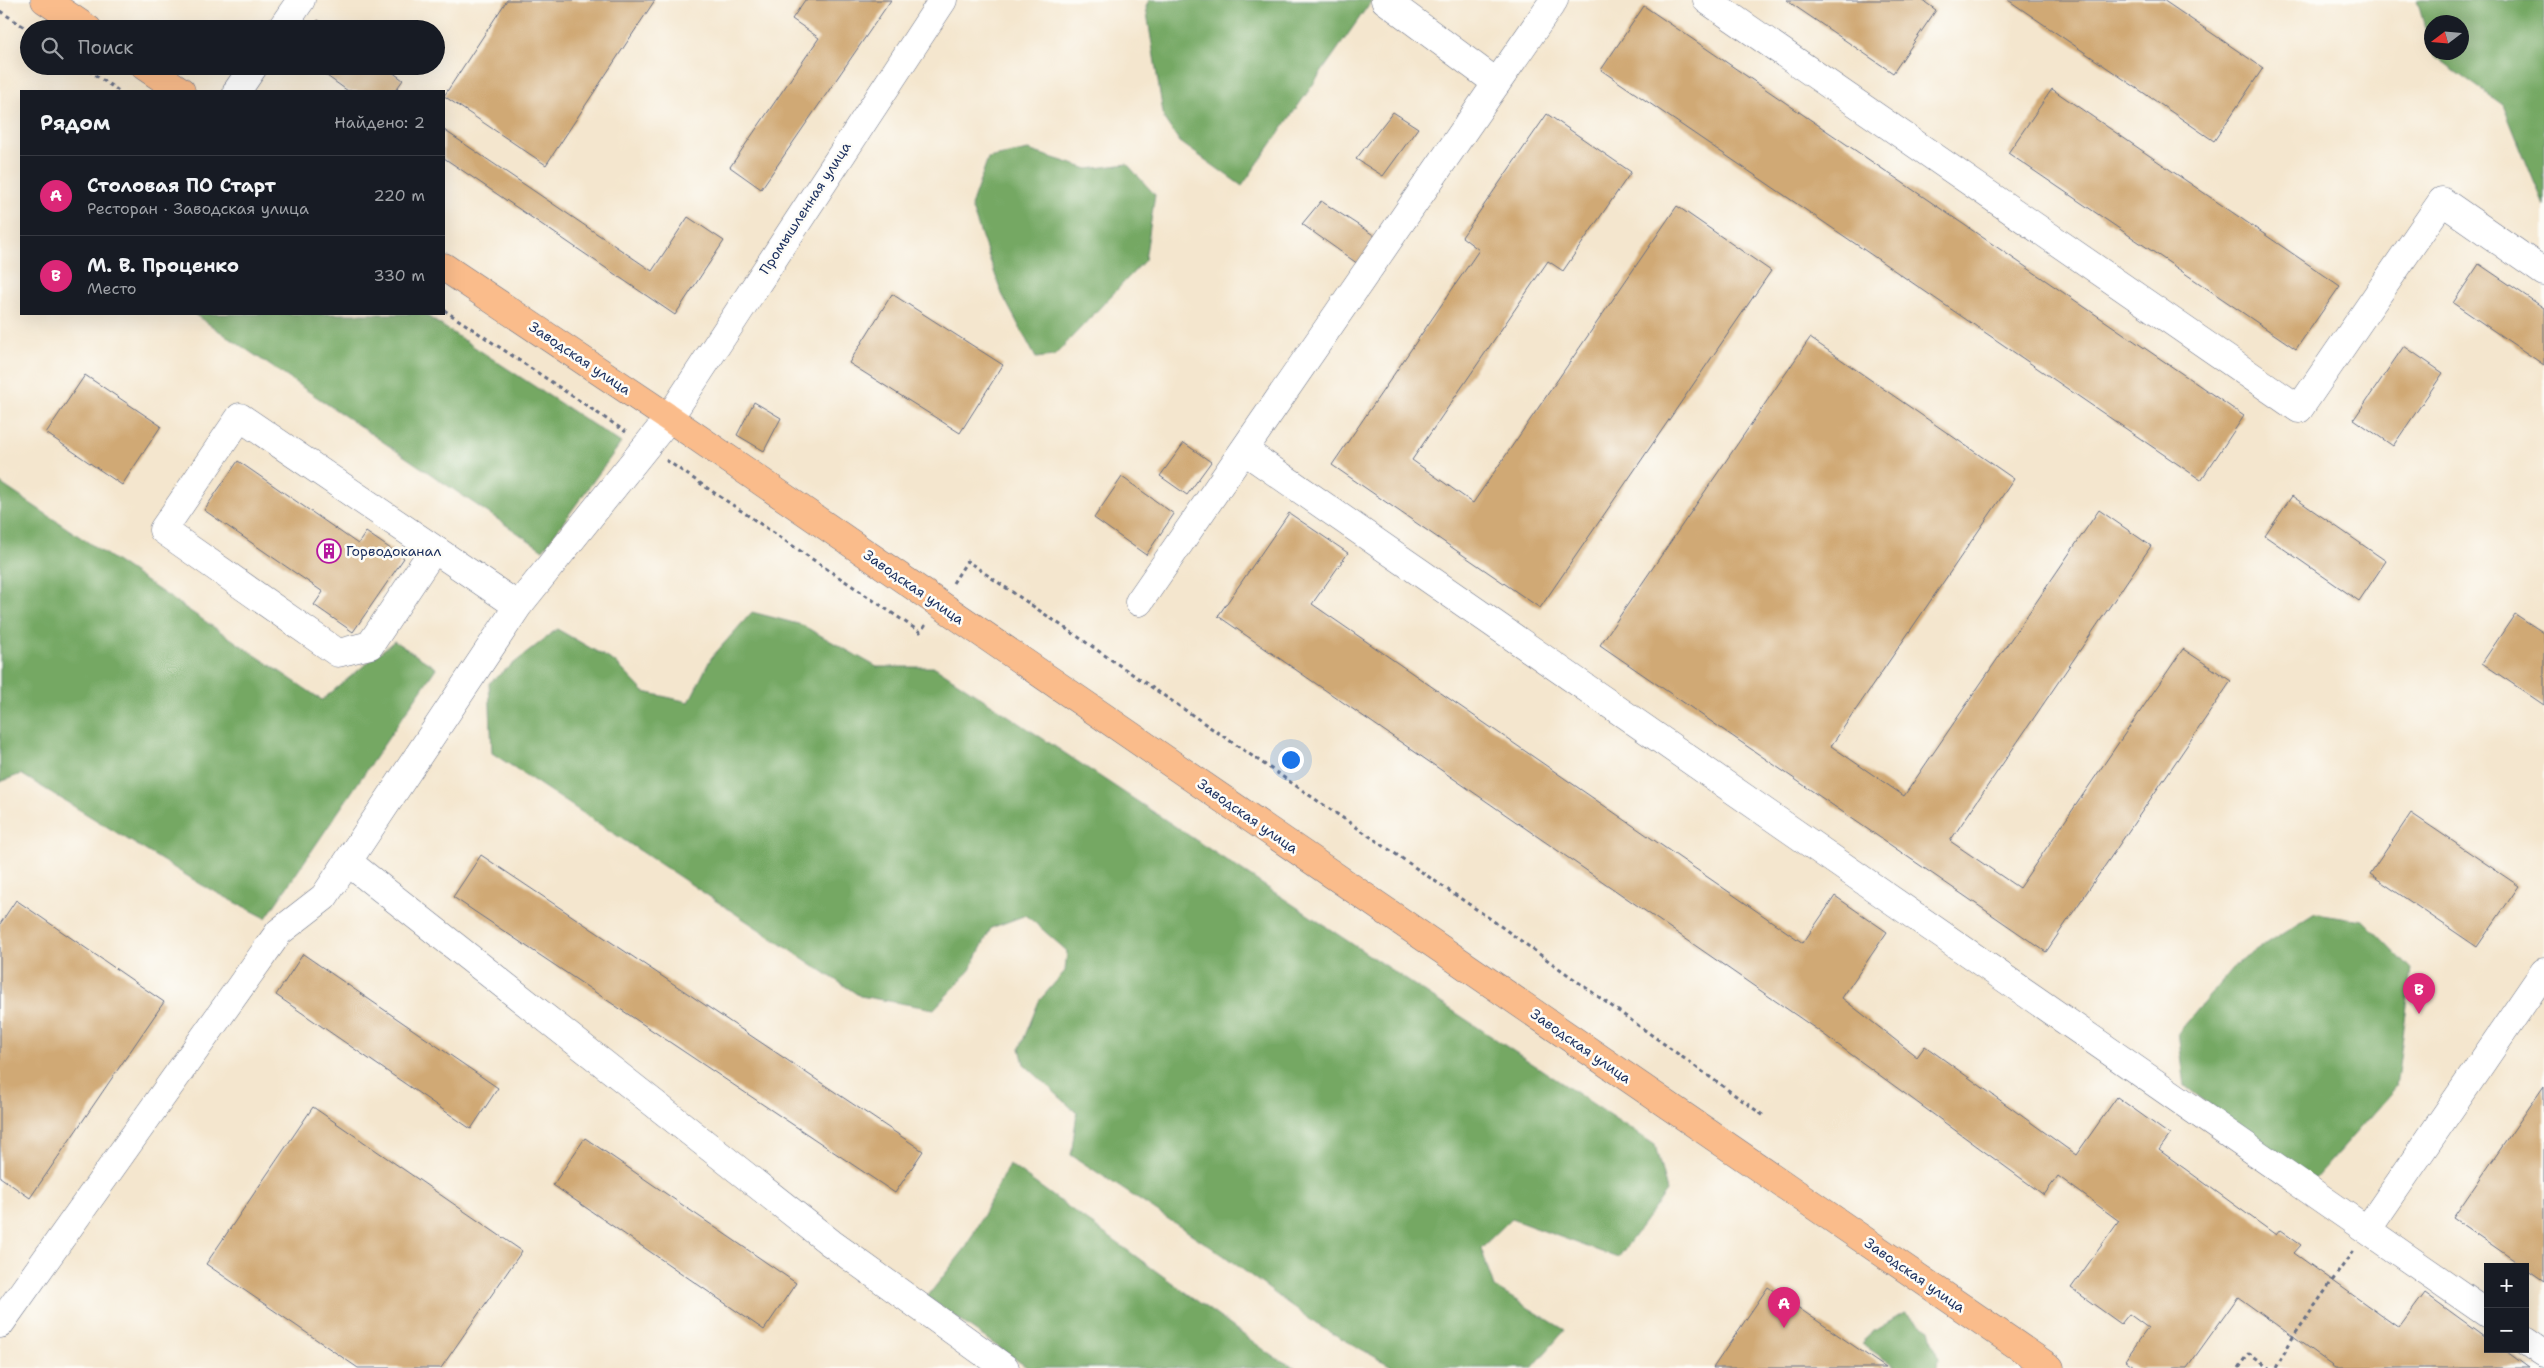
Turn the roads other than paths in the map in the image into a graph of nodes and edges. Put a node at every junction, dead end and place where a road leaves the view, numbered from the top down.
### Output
1 (45, 0) edge
2 (302, 0) edge
3 (943, 0) edge
4 (1385, 0) edge
5 (1554, 0) edge
6 (1707, 0) edge
7 (75, 20) edge
8 (287, 20) edge
9 (157, 75) edge
10 (248, 75) edge
11 (1497, 83) junction
12 (180, 90) edge
13 (238, 90) edge
14 (445, 268) edge
15 (2544, 272) edge
16 (669, 418) junction
17 (1245, 450) junction
18 (434, 549) junction
19 (1139, 602) dead end
20 (518, 606) junction
21 (348, 862) junction
22 (2544, 972) edge
23 (2367, 1230) junction
24 (2484, 1311) edge
25 (0, 1324) edge
26 (2529, 1343) edge
27 (2544, 1353) edge
28 (1005, 1368) edge
29 (2050, 1368) edge

1 - 7 main road
2 - 8 street
3 - 16 street, Промышленная улица
4 - 11 street
5 - 11 street
6 - 15 street
9 - 12 main road
10 - 13 street
11 - 17 street
14 - 16 main road, Заводская улица
16 - 20 street, Промышленная улица
16 - 29 main road, Заводская улица
17 - 19 street
17 - 23 street
18 - 18 street
18 - 20 street
20 - 21 street, Промышленная улица
21 - 25 street, Промышленная улица
21 - 28 street
22 - 23 street
23 - 24 street
26 - 27 street

